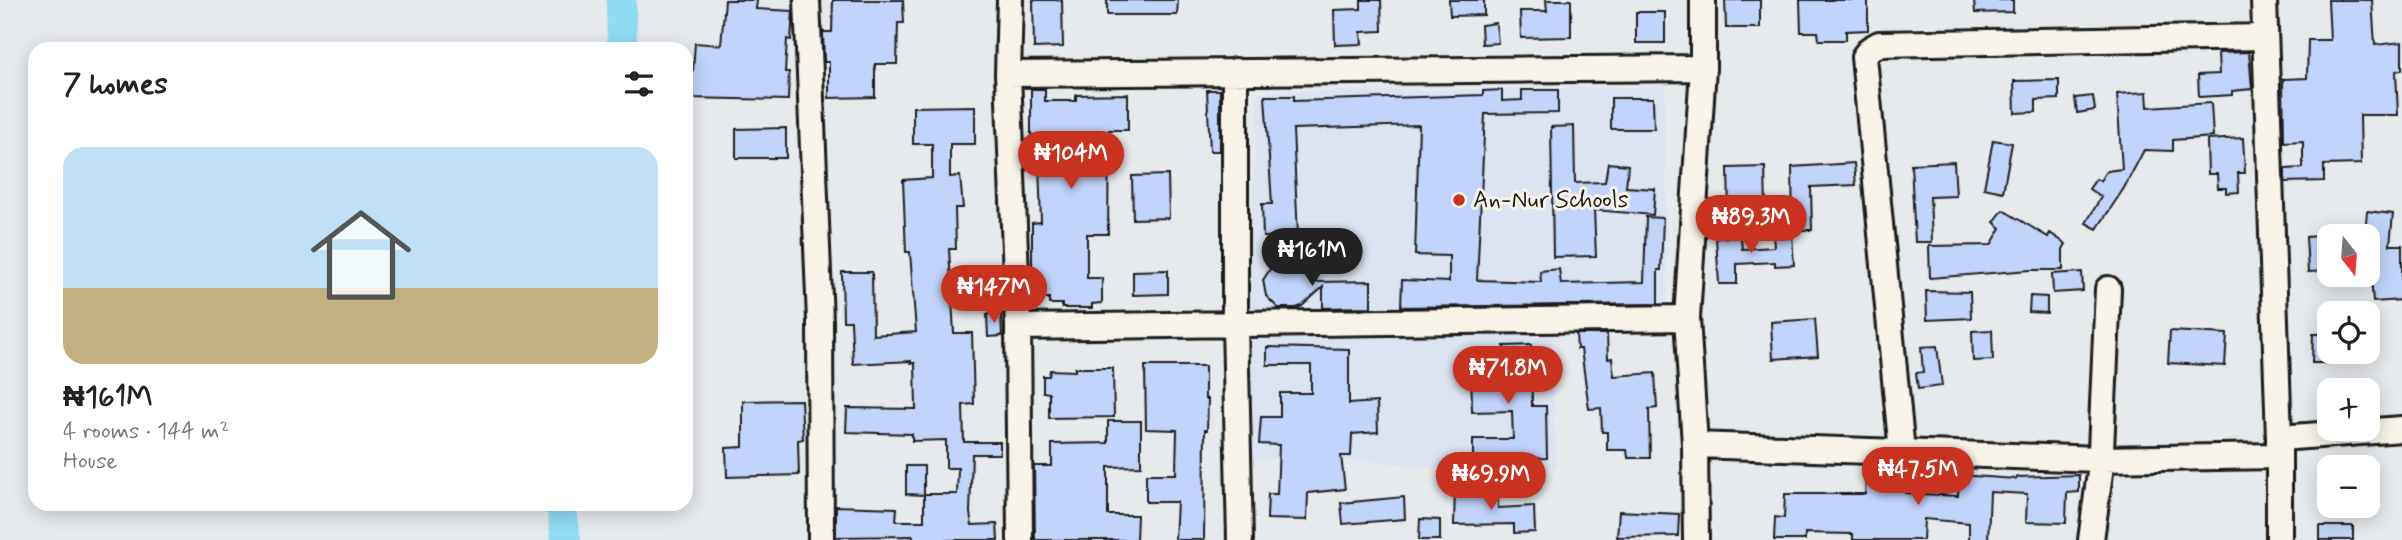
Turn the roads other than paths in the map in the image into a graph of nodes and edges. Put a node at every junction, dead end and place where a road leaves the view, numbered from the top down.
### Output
1 (807, 0) edge
2 (1010, 0) edge
3 (1703, 0) edge
4 (2264, 0) edge
5 (2265, 37) junction
6 (1703, 68) junction
7 (1235, 71) junction
8 (1009, 74) junction
9 (2108, 289) dead end
10 (1687, 318) junction
11 (1235, 325) junction
12 (1017, 327) junction
13 (2402, 429) edge
14 (1695, 445) junction
15 (2278, 447) junction
16 (1902, 452) junction
17 (2100, 459) junction
18 (821, 540) edge
19 (1020, 540) edge
20 (1240, 540) edge
21 (1696, 540) edge
22 (2091, 540) edge
23 (2279, 540) edge

1 - 18 street
2 - 8 street
3 - 6 street
4 - 5 street
5 - 15 street
5 - 16 street
6 - 7 street
6 - 10 street
7 - 8 street
7 - 11 street
8 - 12 street
9 - 17 street
10 - 11 street
10 - 14 street
11 - 12 street
11 - 20 street
12 - 19 street
13 - 15 street
14 - 16 street
14 - 21 street
15 - 17 street
15 - 23 street
16 - 17 street
17 - 22 street

